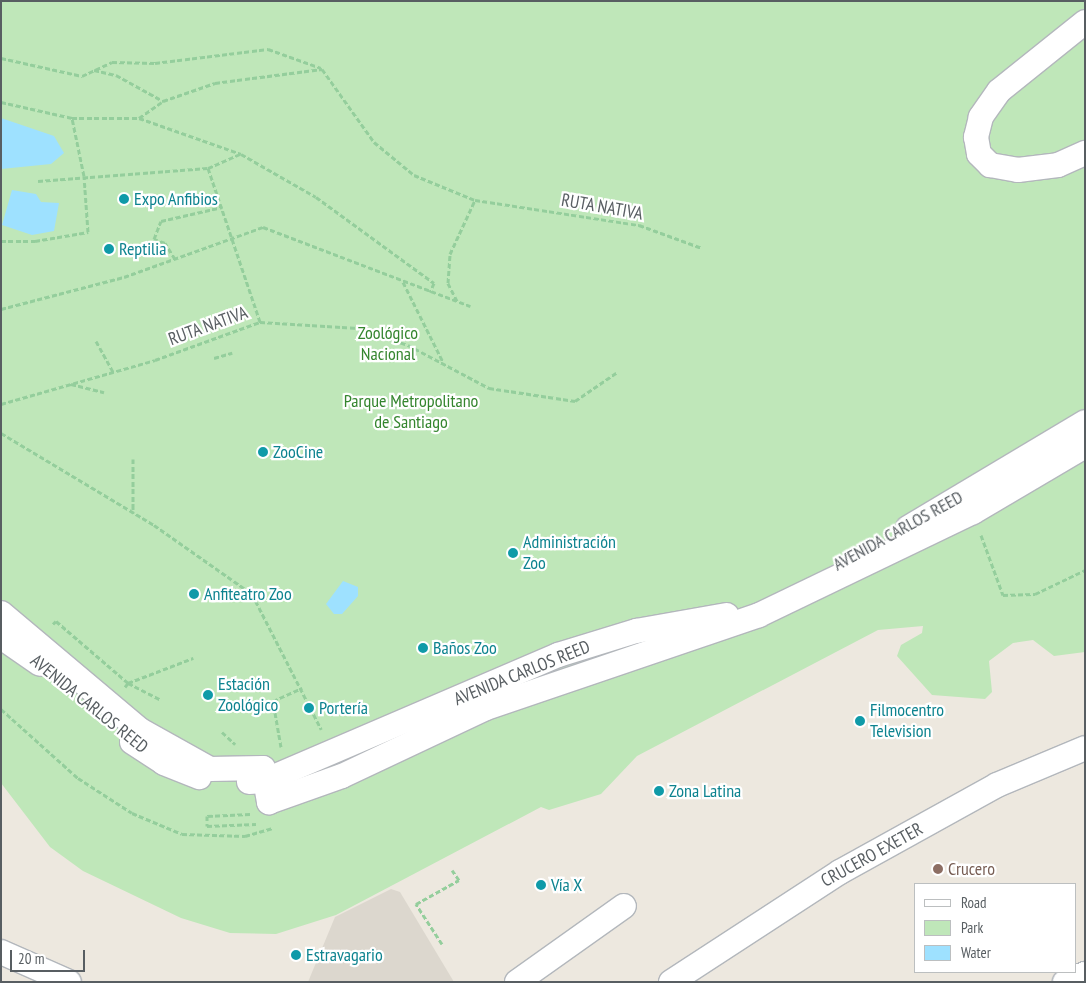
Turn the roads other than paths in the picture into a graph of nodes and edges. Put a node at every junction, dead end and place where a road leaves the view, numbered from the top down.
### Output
1 (1085, 22) edge
2 (1085, 153) edge
3 (1085, 422) edge
4 (1085, 446) edge
5 (1, 613) edge
6 (1, 637) edge
7 (1085, 748) edge
8 (264, 794) junction
9 (624, 906) dead end
10 (1, 952) edge
11 (1085, 974) edge
12 (69, 982) edge
13 (517, 982) edge
14 (671, 982) edge
15 (1065, 982) edge

1 - 2 street
3 - 8 street, AVENIDA CARLOS REED
4 - 8 street
5 - 8 street
6 - 8 street, AVENIDA CARLOS REED
7 - 14 street, CRUCERO EXETER
9 - 13 street
10 - 12 street
11 - 15 street

